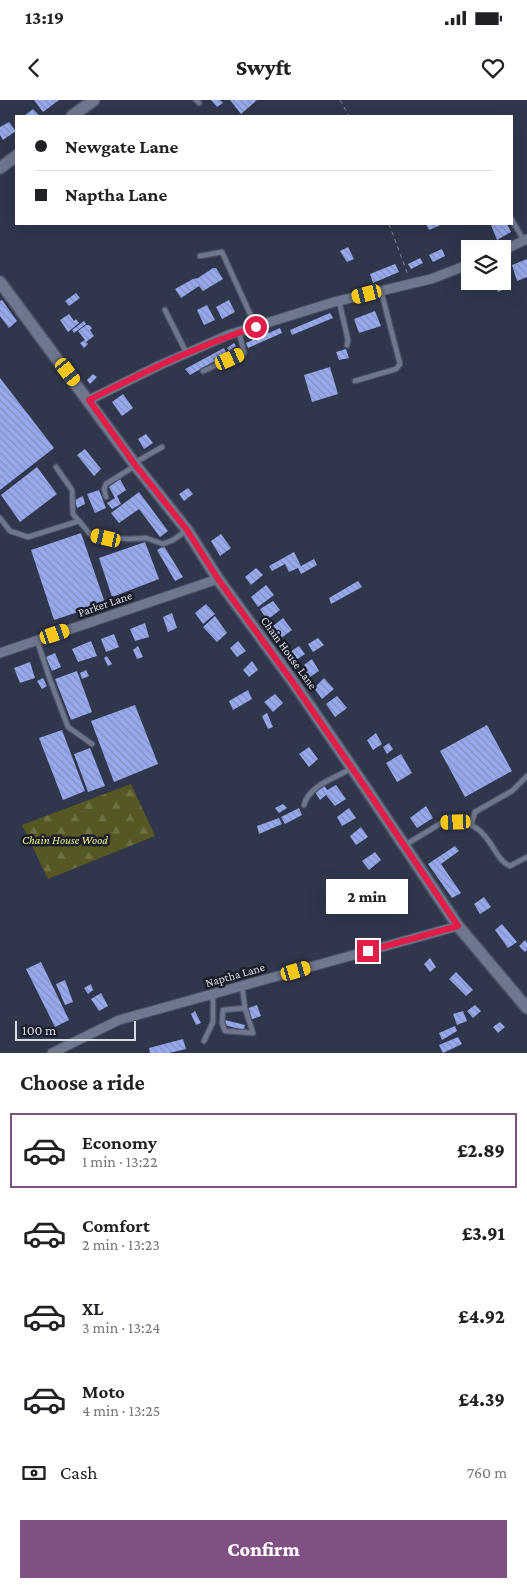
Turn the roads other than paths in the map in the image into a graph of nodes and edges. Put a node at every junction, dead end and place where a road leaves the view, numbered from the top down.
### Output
1 (94, 100) edge
2 (73, 115) edge
3 (15, 157) edge
4 (0, 168) edge
5 (513, 221) edge
6 (526, 240) edge
7 (511, 247) edge
8 (200, 256) dead end
9 (461, 267) edge
10 (0, 282) edge
11 (381, 291) junction
12 (339, 301) junction
13 (165, 310) dead end
14 (256, 327) junction
15 (238, 332) junction
16 (347, 345) dead end
17 (187, 354) junction
18 (203, 371) dead end
19 (355, 381) dead end
20 (89, 400) junction
21 (162, 448) dead end
22 (135, 464) junction
23 (56, 467) dead end
24 (106, 498) dead end
25 (0, 518) edge
26 (79, 521) junction
27 (187, 530) junction
28 (218, 579) junction
29 (37, 640) junction
30 (0, 653) edge
31 (92, 744) dead end
32 (352, 768) junction
33 (527, 776) edge
34 (304, 805) dead end
35 (471, 825) junction
36 (404, 845) junction
37 (527, 857) edge
38 (458, 926) junction
39 (242, 986) junction
40 (213, 994) junction
41 (525, 1002) edge
42 (245, 1008) junction
43 (204, 1041) dead end
44 (52, 1053) edge

1 - 2 street
3 - 4 street
5 - 6 lane
6 - 7 street
8 - 14 lane
9 - 11 street
10 - 20 street, Chain House Lane
11 - 12 street
11 - 19 lane
12 - 14 street
12 - 16 lane
13 - 17 lane
14 - 15 street
15 - 17 street
15 - 18 lane
17 - 20 street
20 - 22 street, Chain House Lane
21 - 22 lane
22 - 24 lane
22 - 27 street, Chain House Lane
23 - 26 lane
25 - 26 lane
26 - 27 lane
27 - 28 street, Chain House Lane
28 - 29 street, Parker Lane
28 - 32 street, Chain House Lane
29 - 30 street, Parker Lane
29 - 31 lane
32 - 34 lane
32 - 36 street, Chain House Lane
33 - 35 lane
35 - 36 lane
35 - 37 lane
36 - 38 street, Chain House Lane
38 - 39 street, Naptha Lane
38 - 41 street, Chain House Lane
39 - 40 street, Naptha Lane
39 - 42 lane
40 - 43 lane
40 - 44 street, Naptha Lane
42 - 42 lane

